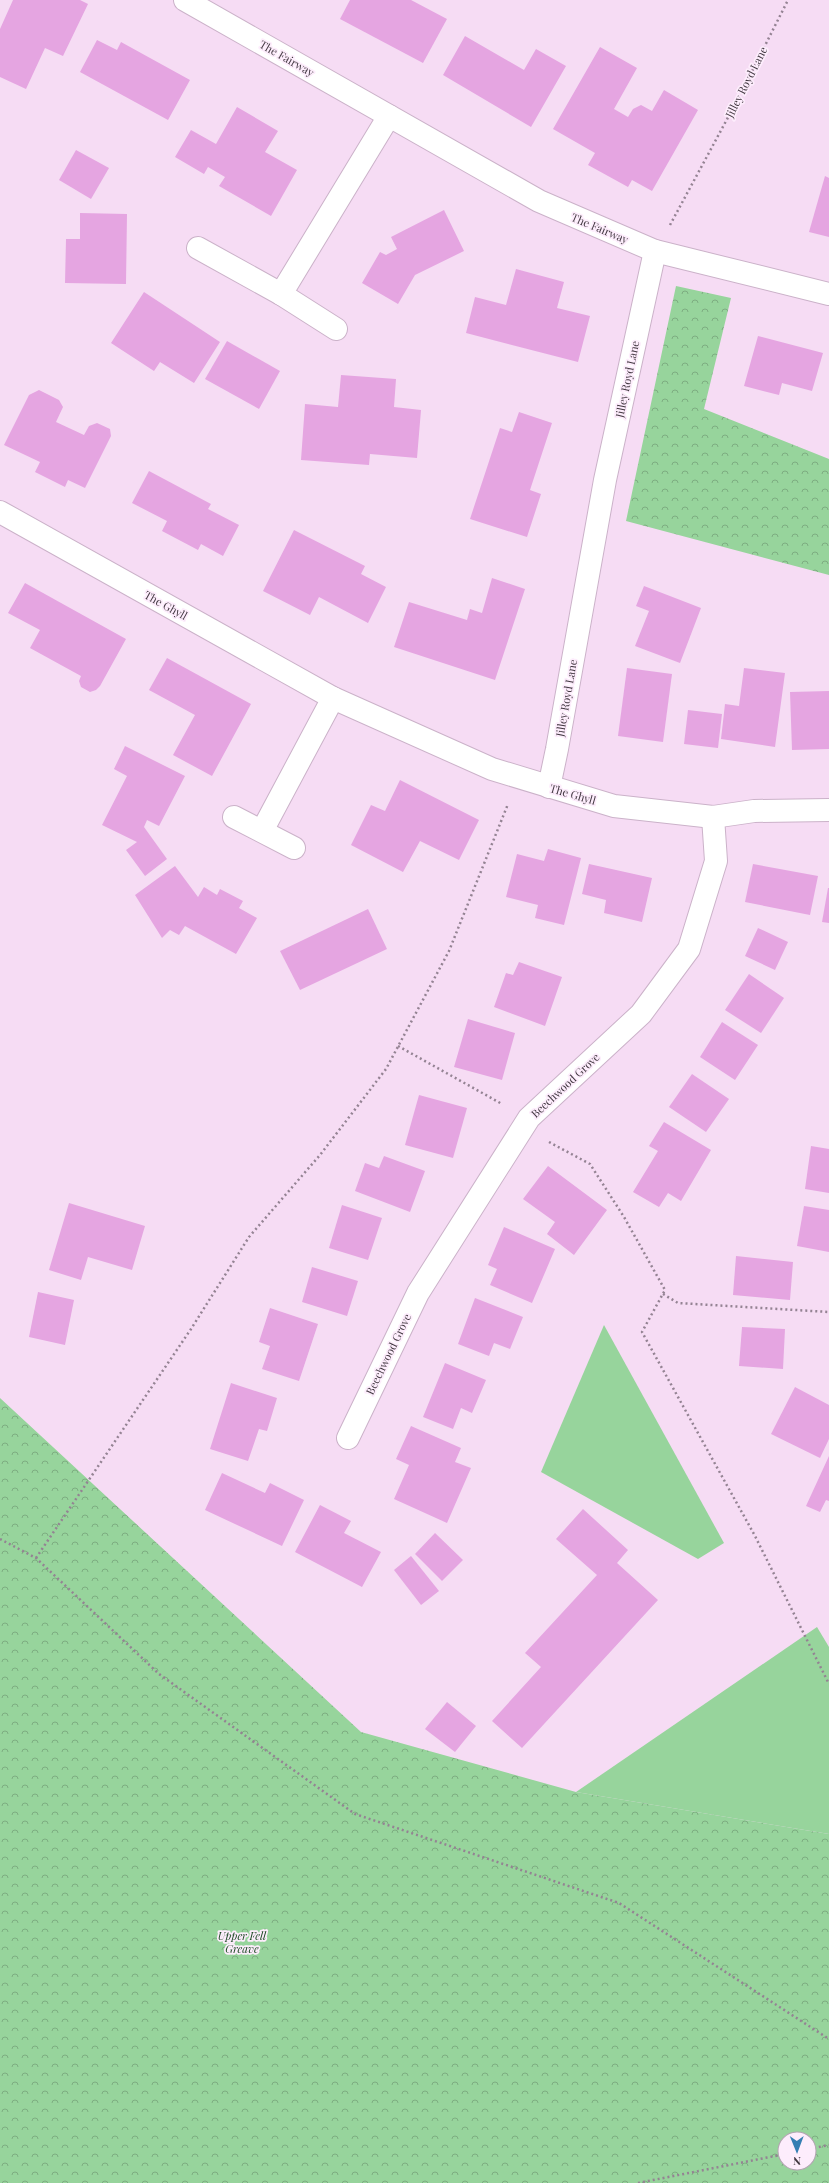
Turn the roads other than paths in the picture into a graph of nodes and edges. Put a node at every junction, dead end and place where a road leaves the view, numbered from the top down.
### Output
1 (185, 0) edge
2 (388, 116) junction
3 (198, 248) dead end
4 (655, 251) junction
5 (282, 294) junction
6 (829, 294) edge
7 (336, 329) dead end
8 (0, 512) edge
9 (333, 698) junction
10 (549, 788) junction
11 (829, 810) edge
12 (234, 817) dead end
13 (713, 817) junction
14 (262, 831) junction
15 (294, 848) dead end
16 (348, 1438) dead end

1 - 2 street, The Fairway
2 - 4 street, The Fairway
2 - 5 street
3 - 5 street
4 - 6 street, The Fairway
4 - 10 street, Jilley Royd Lane
5 - 7 street
8 - 9 street, The Ghyll
9 - 10 street, The Ghyll
9 - 14 street
10 - 13 street, The Ghyll
11 - 13 street, The Ghyll
12 - 14 street
13 - 16 street, Beechwood Grove
14 - 15 street

